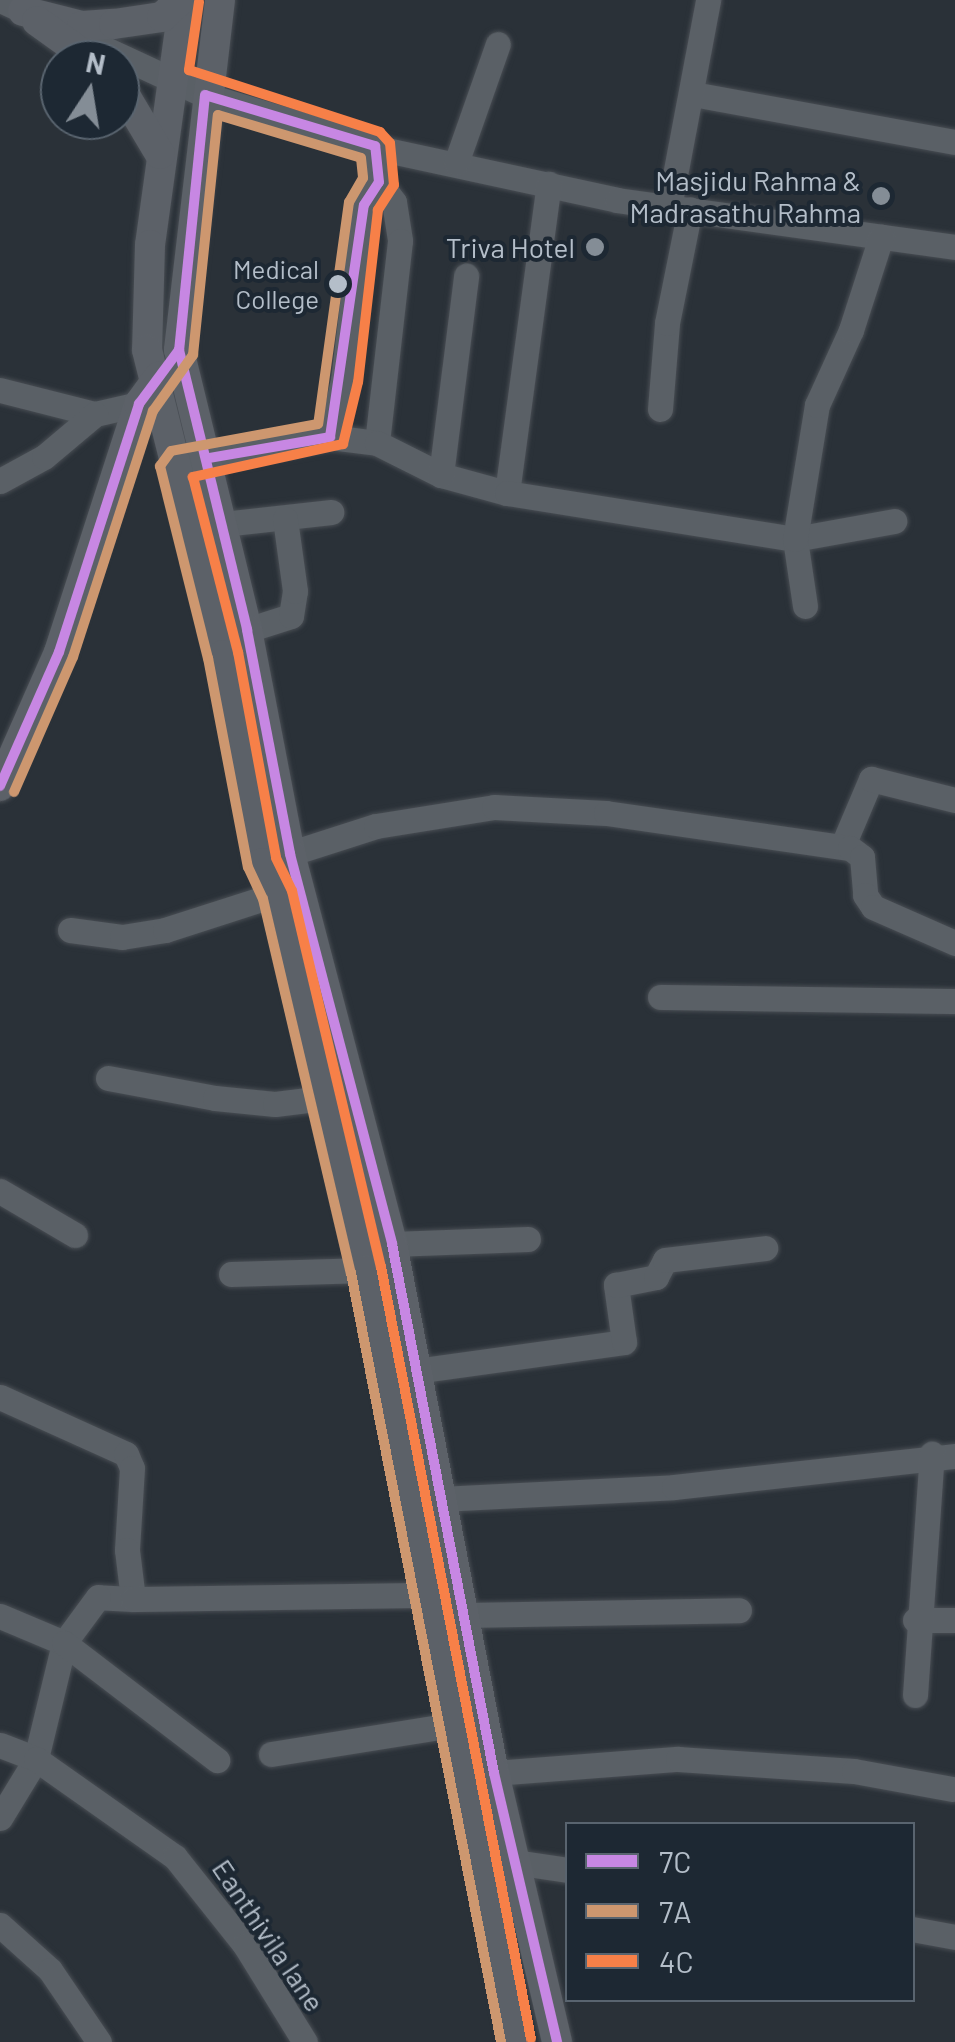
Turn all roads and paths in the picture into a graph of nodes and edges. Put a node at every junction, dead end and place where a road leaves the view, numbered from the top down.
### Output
1 (182, 0) edge
2 (220, 0) edge
3 (708, 0) edge
4 (11, 5) edge
5 (62, 40) edge
6 (498, 44) dead end
7 (172, 80) junction
8 (692, 94) junction
9 (205, 95) junction
10 (140, 120) edge
11 (955, 142) edge
12 (375, 146) junction
13 (162, 156) junction
14 (456, 163) junction
15 (379, 182) junction
16 (549, 184) junction
17 (680, 208) junction
18 (881, 237) junction
19 (955, 247) edge
20 (466, 276) dead end
21 (179, 350) junction
22 (0, 390) edge
23 (146, 394) junction
24 (660, 409) dead end
25 (95, 414) junction
26 (330, 437) junction
27 (377, 442) junction
28 (209, 458) junction
29 (175, 466) junction
30 (441, 475) junction
31 (0, 482) edge
32 (506, 493) junction
33 (331, 512) dead end
34 (285, 519) junction
35 (894, 521) dead end
36 (223, 524) junction
37 (795, 539) junction
38 (805, 606) dead end
39 (247, 630) junction
40 (0, 786) edge
41 (955, 800) edge
42 (843, 845) junction
43 (276, 858) junction
44 (277, 894) junction
45 (70, 930) dead end
46 (955, 943) edge
47 (660, 996) dead end
48 (955, 1001) edge
49 (108, 1078) dead end
50 (324, 1098) junction
51 (0, 1191) edge
52 (74, 1235) dead end
53 (528, 1239) dead end
54 (392, 1244) junction
55 (765, 1248) dead end
56 (366, 1270) junction
57 (232, 1274) dead end
58 (416, 1370) junction
59 (0, 1397) edge
60 (943, 1455) edge
61 (440, 1499) junction
62 (425, 1595) junction
63 (133, 1599) junction
64 (739, 1610) dead end
65 (0, 1616) edge
66 (464, 1616) junction
67 (915, 1620) junction
68 (955, 1620) edge
69 (64, 1642) junction
70 (915, 1695) dead end
71 (453, 1725) junction
72 (0, 1745) edge
73 (271, 1754) dead end
74 (36, 1759) junction
75 (217, 1760) dead end
76 (494, 1772) junction
77 (952, 1789) dead end
78 (0, 1818) edge
79 (514, 1862) junction
80 (565, 1870) edge
81 (0, 1925) edge
82 (915, 1930) edge
83 (955, 1937) edge
84 (99, 2042) edge
85 (305, 2042) edge
86 (516, 2042) edge
87 (556, 2042) edge

1 - 4 main road
1 - 7 main road
2 - 9 main road
3 - 8 street
4 - 5 main road
4 - 7 street
6 - 14 street
7 - 9 street
7 - 13 main road
8 - 11 street
8 - 17 street
9 - 12 street
9 - 21 main road
10 - 13 main road
12 - 14 street
12 - 15 street
13 - 23 main road
14 - 16 street
15 - 26 street
15 - 27 street
16 - 17 street
16 - 32 street
17 - 18 street
17 - 24 street
18 - 19 street
18 - 37 street
20 - 30 street
21 - 23 main road
21 - 28 main road
22 - 25 street
23 - 25 street
23 - 29 main road
23 - 40 main road
25 - 31 street
26 - 27 street
26 - 28 street
27 - 30 street
28 - 29 street
28 - 36 main road
29 - 43 main road
30 - 32 street
32 - 37 street
33 - 34 street
34 - 36 street
34 - 39 street
35 - 37 street
36 - 39 main road
37 - 38 street
39 - 43 main road
41 - 42 street
42 - 43 street
42 - 46 street
43 - 44 main road
43 - 54 main road
44 - 45 street
44 - 50 main road
47 - 48 street
49 - 50 street
50 - 56 main road
51 - 52 street
53 - 54 street
54 - 58 main road
55 - 58 street
56 - 57 street
56 - 62 main road
58 - 61 main road
59 - 63 street
60 - 61 street
60 - 67 street
61 - 66 main road
62 - 63 street
62 - 71 main road
63 - 69 street
64 - 66 street
65 - 69 street
66 - 76 main road
67 - 68 street
67 - 70 street
69 - 74 street
69 - 75 street
71 - 73 street
71 - 86 main road
72 - 74 street, Eanthivila lane
74 - 78 street
74 - 85 street, Eanthivila lane
76 - 77 street
76 - 79 main road
79 - 80 street
79 - 87 main road
81 - 84 street
82 - 83 street

